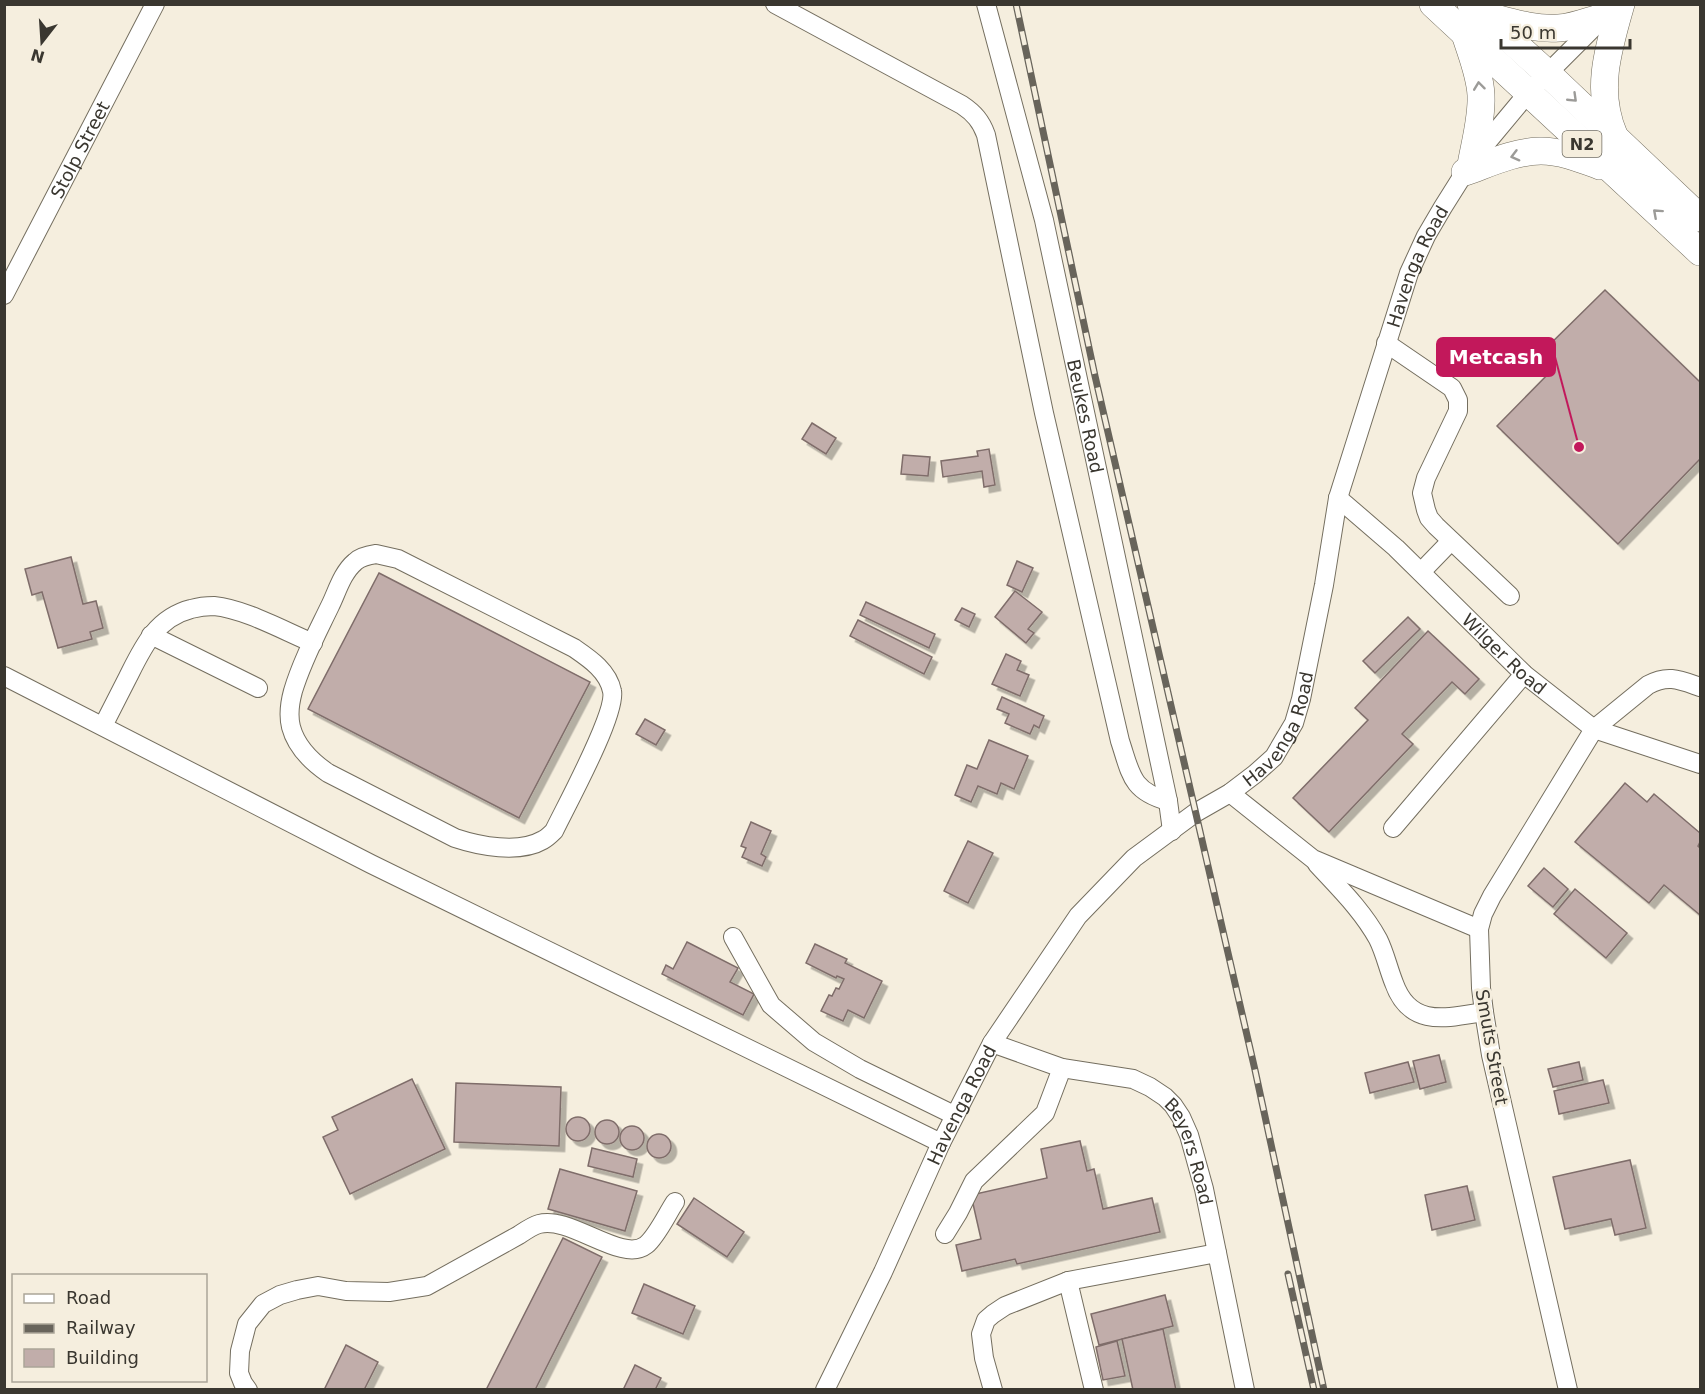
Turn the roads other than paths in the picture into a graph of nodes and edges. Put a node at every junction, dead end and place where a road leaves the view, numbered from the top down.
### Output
1 (155, 4) edge
2 (775, 4) edge
3 (986, 4) edge
4 (1433, 4) edge
5 (1614, 8) edge
6 (1478, 10) edge
7 (1465, 35) junction
8 (1547, 73) junction
9 (1528, 93) junction
10 (1615, 137) junction
11 (1468, 168) junction
12 (1612, 171) junction
13 (1701, 218) edge
14 (1701, 252) edge
15 (4, 295) edge
16 (1386, 343) junction
17 (1338, 498) junction
18 (1451, 541) junction
19 (1421, 572) junction
20 (1510, 596) dead end
21 (151, 635) junction
22 (313, 643) junction
23 (1524, 674) junction
24 (4, 676) edge
25 (258, 687) dead end
26 (1701, 687) edge
27 (103, 726) junction
28 (1594, 729) junction
29 (1701, 764) edge
30 (1230, 794) junction
31 (1167, 801) junction
32 (1393, 828) dead end
33 (1172, 831) junction
34 (1312, 859) junction
35 (1479, 929) junction
36 (733, 937) dead end
37 (1484, 1012) junction
38 (992, 1043) junction
39 (1062, 1068) junction
40 (954, 1115) junction
41 (941, 1143) junction
42 (675, 1202) dead end
43 (945, 1234) dead end
44 (1217, 1253) junction
45 (1068, 1281) junction
46 (248, 1389) edge
47 (825, 1389) edge
48 (993, 1389) edge
49 (1094, 1389) edge
50 (1245, 1389) edge
51 (1568, 1389) edge

1 - 15 street, Stolp Street
2 - 31 street
3 - 31 street, Beukes Road
4 - 7 highway, N2
5 - 6 highway
5 - 8 street, Havenga Road
5 - 10 highway
6 - 8 highway, N2
7 - 9 highway, N2
11 -> 7 highway
8 - 9 street, Havenga Road
8 -> 10 highway, N2
9 - 11 street, Havenga Road
9 - 12 highway, N2
10 - 13 highway, N2
12 -> 11 highway
11 - 16 street, Havenga Road
14 -> 12 highway, N2
16 - 17 street, Havenga Road
16 - 18 street
17 - 19 street, Wilger Road
17 - 30 street, Havenga Road
18 - 19 street
18 - 20 street
19 - 23 street, Wilger Road
21 - 22 street
21 - 25 street
21 - 27 street
22 - 22 street
23 - 28 street, Wilger Road
23 - 32 street
24 - 27 street
26 - 28 street
27 - 41 street
28 - 29 street, Wilger Road
28 - 35 street, Smuts Street
30 - 33 street, Havenga Road
30 - 34 street
31 - 33 street, Beukes Road
33 - 38 street, Havenga Road
34 - 35 street
34 - 37 street
35 - 37 street, Smuts Street
36 - 40 street
37 - 51 street, Smuts Street
38 - 39 street, Beyers Road
38 - 40 street, Havenga Road
39 - 43 street
39 - 44 street, Beyers Road
40 - 41 street, Havenga Road
41 - 47 street, Havenga Road
42 - 46 street
44 - 45 street
44 - 50 street, Beyers Road
45 - 48 street
45 - 49 street

